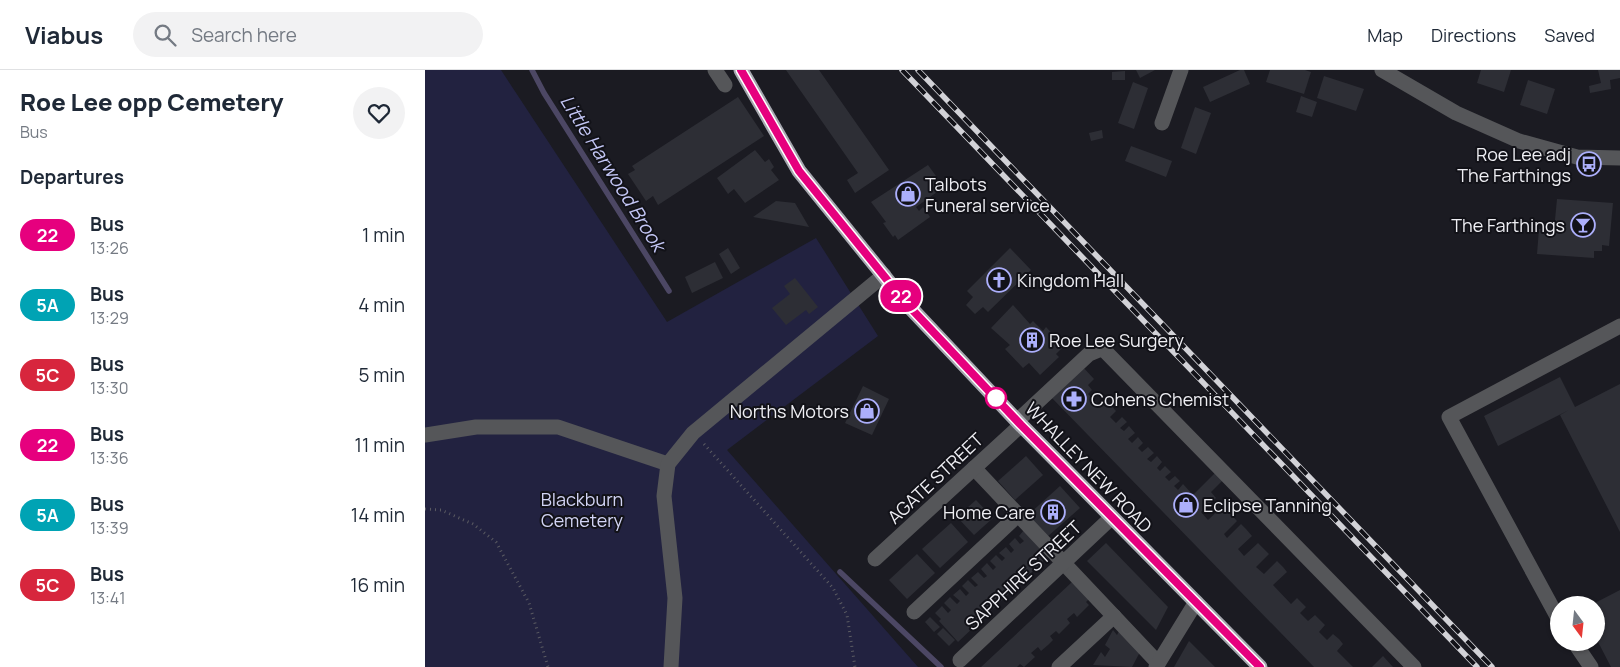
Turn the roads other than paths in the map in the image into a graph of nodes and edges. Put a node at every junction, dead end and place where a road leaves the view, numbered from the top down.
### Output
1 (715, 70) edge
2 (741, 70) edge
3 (1181, 70) edge
4 (1382, 70) edge
5 (1399, 75) edge
6 (725, 85) dead end
7 (1162, 123) dead end
8 (1620, 158) edge
9 (884, 275) junction
10 (1620, 326) edge
11 (1019, 423) junction
12 (425, 435) edge
13 (667, 464) junction
14 (974, 468) junction
15 (1018, 515) junction
16 (1111, 518) junction
17 (875, 559) dead end
18 (1064, 563) junction
19 (1195, 602) junction
20 (1550, 603) edge
21 (914, 612) dead end
22 (1113, 616) junction
23 (1580, 651) edge
24 (960, 660) dead end
25 (1157, 665) edge
26 (671, 667) edge
27 (1059, 667) edge
28 (1260, 667) edge
29 (1414, 667) edge
30 (1591, 667) edge

1 - 6 street
2 - 9 highway, WHALLEY NEW ROAD
3 - 7 street
4 - 5 street
5 - 8 street
9 - 11 highway, WHALLEY NEW ROAD
9 - 13 street
10 - 20 street
11 - 14 street, AGATE STREET
11 - 16 highway, WHALLEY NEW ROAD
11 - 29 street, AGATE STREET
12 - 13 street
13 - 26 street
14 - 15 street
14 - 17 street, AGATE STREET
15 - 18 street
15 - 21 street
16 - 18 street, SAPPHIRE STREET
16 - 19 highway, WHALLEY NEW ROAD
18 - 22 street
18 - 24 street, SAPPHIRE STREET
19 - 25 street
19 - 28 highway, WHALLEY NEW ROAD
22 - 25 street
22 - 27 street
23 - 30 street

